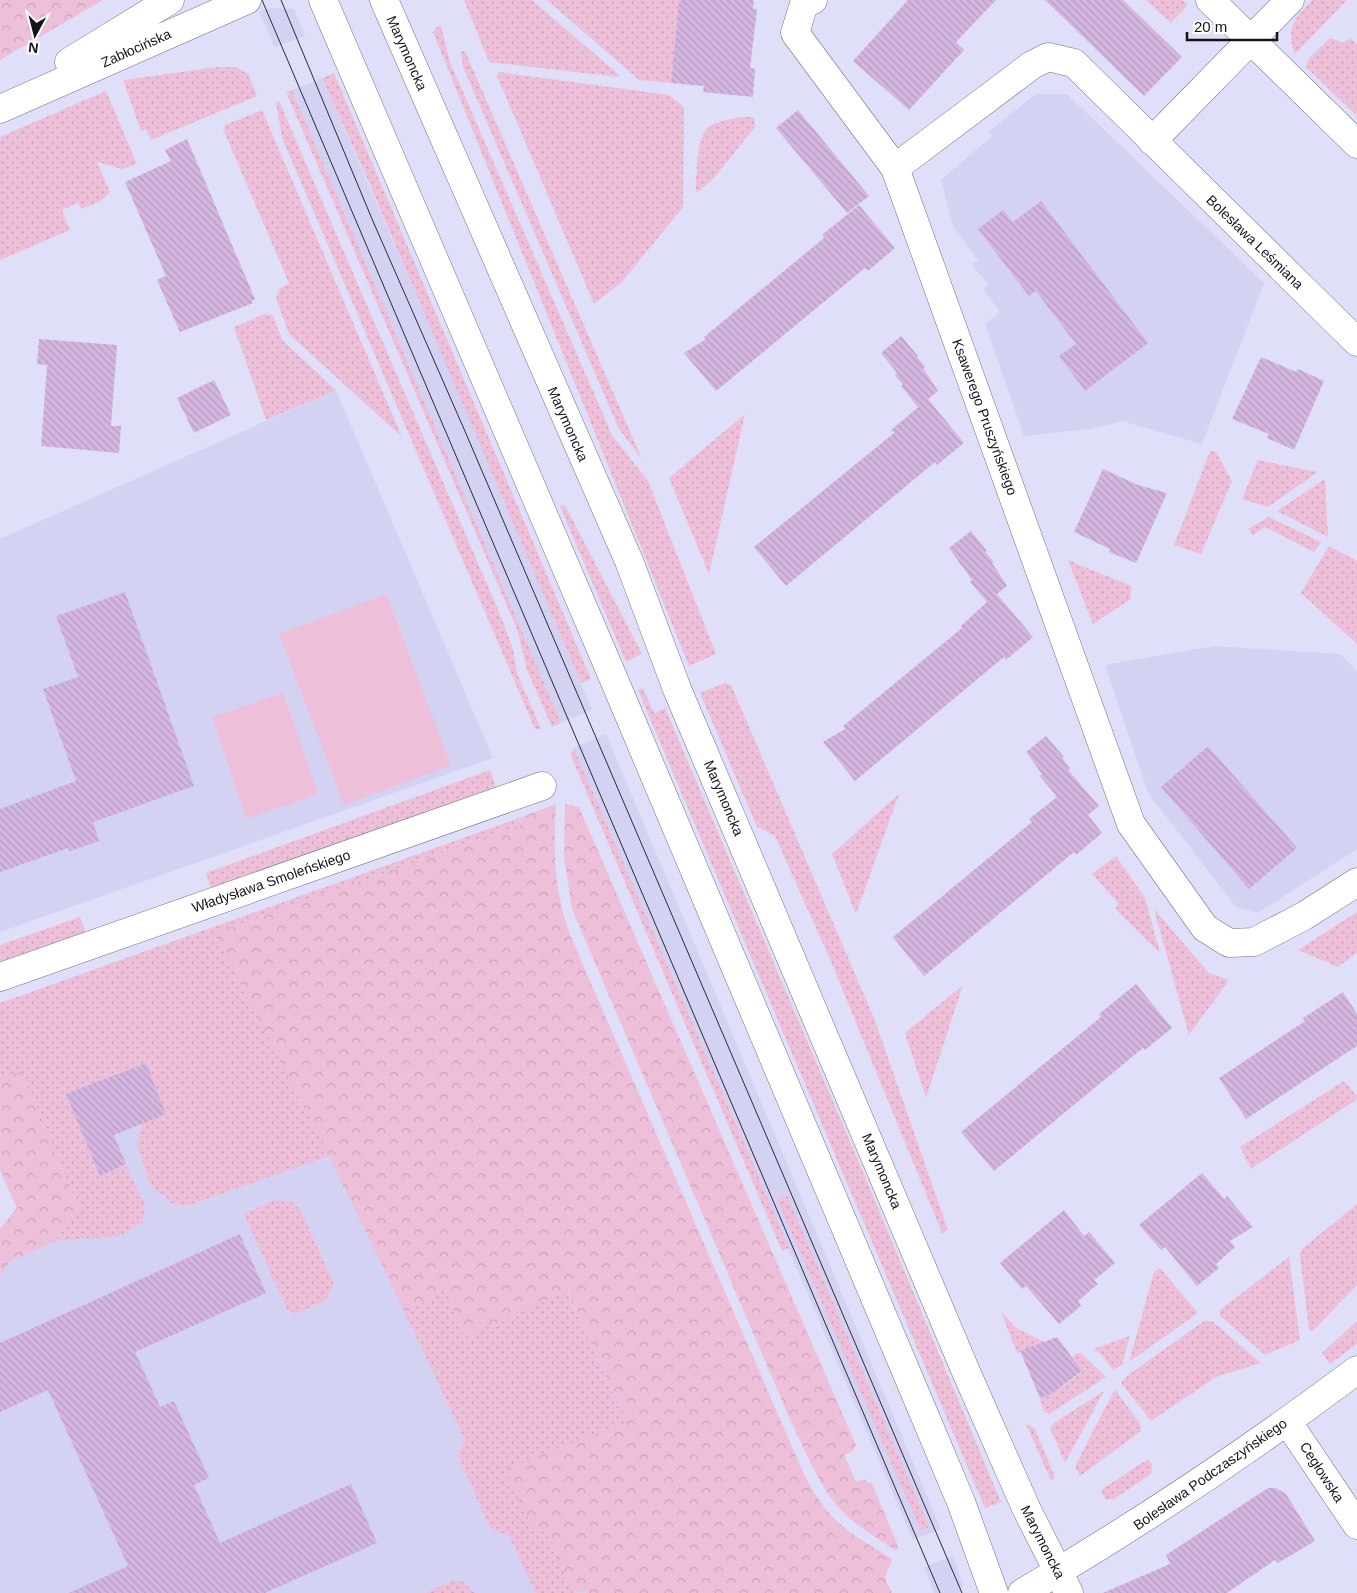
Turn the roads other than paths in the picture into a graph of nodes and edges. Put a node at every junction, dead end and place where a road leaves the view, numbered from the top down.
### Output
1 (170, 0) edge
2 (247, 0) edge
3 (323, 0) edge
4 (384, 0) edge
5 (813, 0) edge
6 (1210, 0) edge
7 (1290, 0) edge
8 (1252, 41) junction
9 (24, 97) junction
10 (0, 109) edge
11 (1152, 141) junction
12 (1357, 144) edge
13 (895, 168) junction
14 (1357, 342) edge
15 (542, 786) dead end
16 (1357, 882) edge
17 (0, 977) edge
18 (1357, 1370) edge
19 (1287, 1421) junction
20 (1357, 1525) edge
21 (1064, 1582) edge
22 (994, 1593) edge
23 (1022, 1593) edge

1 - 9 street, Zabłocińska
2 - 9 street, Zabłocińska
3 - 22 street
4 - 21 street, Marymoncka
5 - 13 street, Ksawerego Pruszyńskiego
6 - 8 street
7 - 8 street
8 - 11 street
8 - 12 street
9 - 10 street, Zabłocińska
11 - 13 street
11 - 14 street, Bolesława Leśmiana
13 - 16 street, Ksawerego Pruszyńskiego
15 - 17 street, Władysława Smoleńskiego
18 - 19 street, Bolesława Podczaszyńskiego
19 - 20 street, Cegłowska
19 - 21 street, Bolesława Podczaszyńskiego
21 - 23 street, Bolesława Podczaszyńskiego

